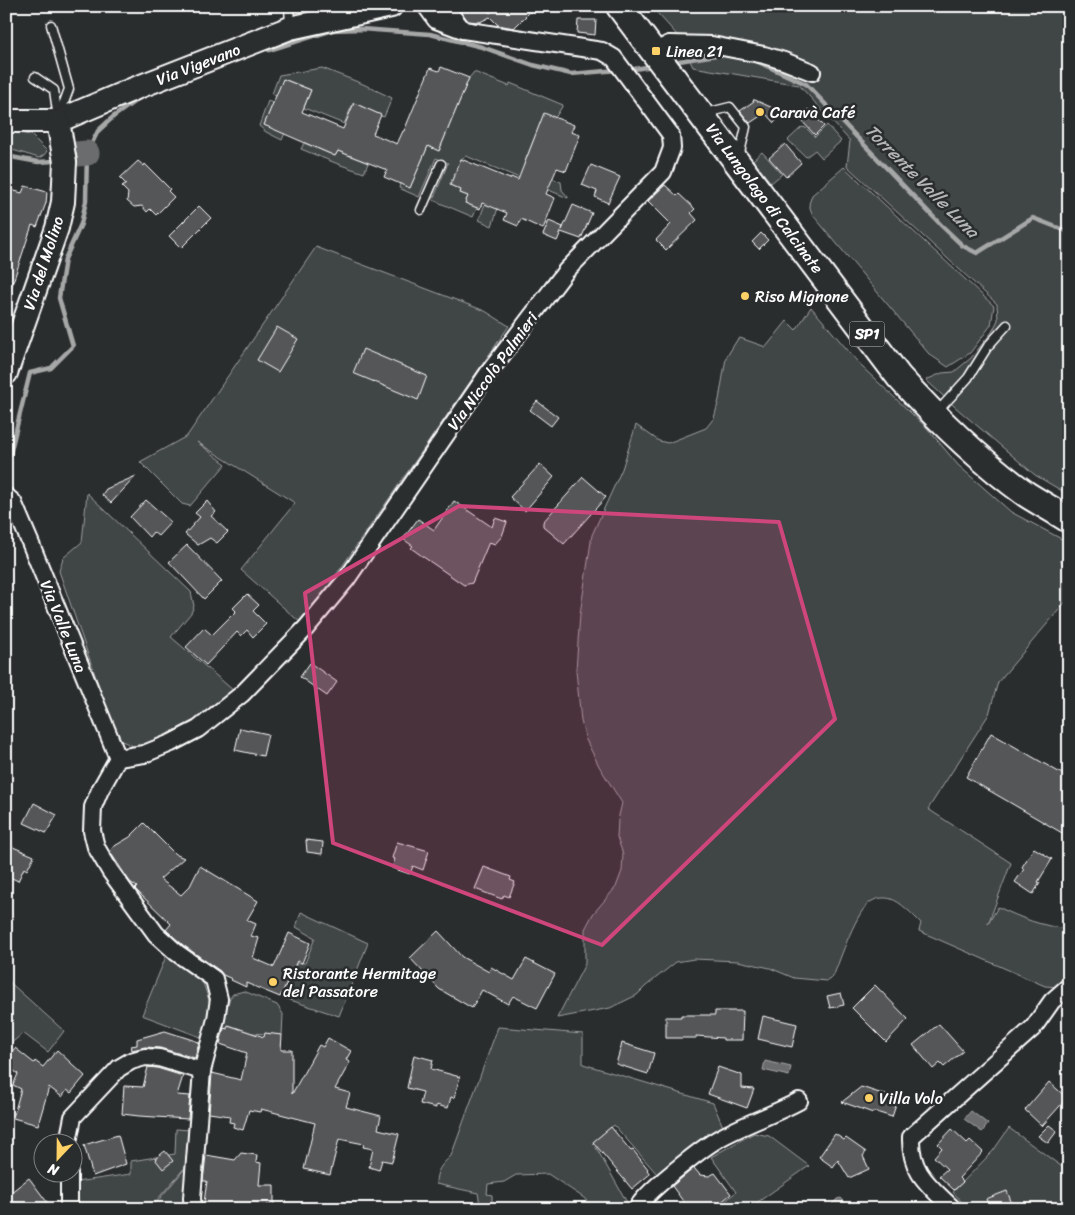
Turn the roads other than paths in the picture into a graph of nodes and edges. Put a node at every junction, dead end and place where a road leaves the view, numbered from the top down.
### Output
1 (391, 6) edge
2 (426, 6) edge
3 (444, 6) edge
4 (619, 6) edge
5 (290, 17) edge
6 (51, 25) dead end
7 (463, 30) junction
8 (655, 54) junction
9 (812, 72) dead end
10 (35, 77) dead end
11 (58, 120) junction
12 (6, 121) edge
13 (441, 164) dead end
14 (421, 210) dead end
15 (1007, 325) dead end
16 (6, 373) edge
17 (934, 415) junction
18 (6, 496) edge
19 (1069, 520) edge
20 (118, 758) junction
21 (1069, 986) edge
22 (202, 1071) junction
23 (798, 1101) dead end
24 (70, 1132) edge
25 (68, 1182) edge
26 (69, 1209) edge
27 (193, 1209) edge
28 (637, 1209) edge
29 (952, 1209) edge

1 - 5 street, Via Vigevano
2 - 7 street, Via Niccolò Palmieri
3 - 7 street
4 - 8 main road, SP1
5 - 11 street, Via Vigevano
6 - 11 lane
7 - 20 street, Via Niccolò Palmieri
8 - 9 street
8 - 17 main road, Via Lungolago di Calcinate / SP1
10 - 11 lane
11 - 12 street, Via Vigevano
11 - 16 street, Via del Molino
13 - 14 lane
15 - 17 lane
17 - 19 main road, Via Lungolago di Calcinate / SP1
18 - 20 street, Via Valle Luna
20 - 22 street
21 - 29 street
22 - 24 street
22 - 27 street
23 - 28 street
25 - 26 street

